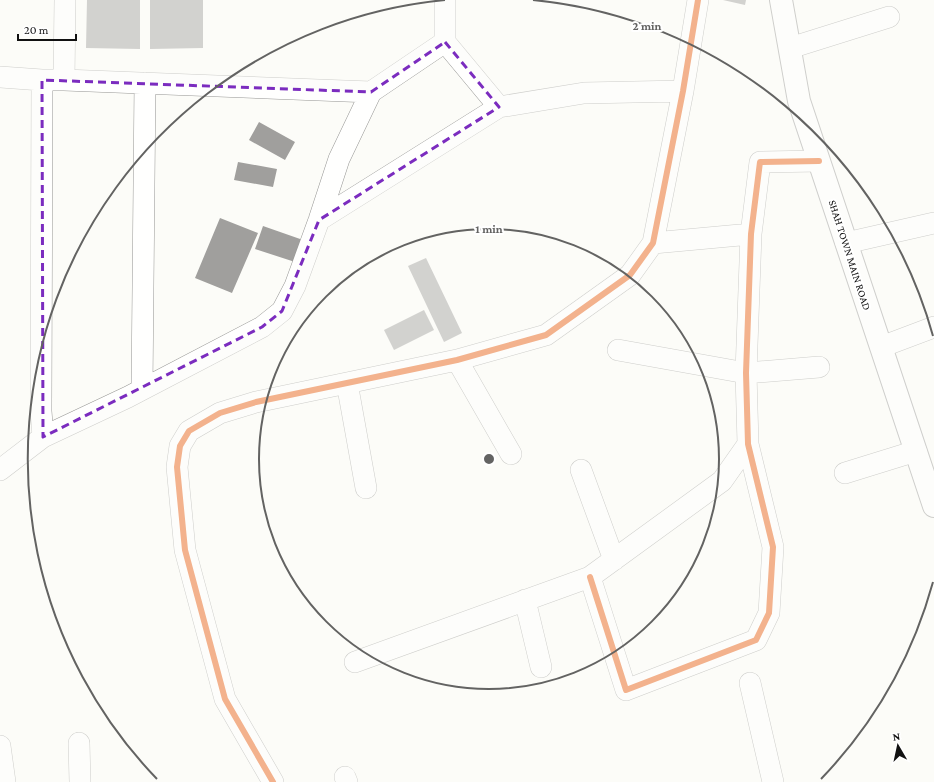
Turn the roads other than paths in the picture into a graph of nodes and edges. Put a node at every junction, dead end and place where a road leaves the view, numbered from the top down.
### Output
1 (65, 0) edge
2 (445, 0) edge
3 (698, 0) edge
4 (781, 0) edge
5 (889, 17) dead end
6 (445, 42) junction
7 (790, 48) junction
8 (0, 77) edge
9 (42, 80) junction
10 (64, 80) junction
11 (145, 83) junction
12 (683, 90) junction
13 (371, 92) junction
14 (499, 107) junction
15 (819, 161) junction
16 (319, 220) junction
17 (934, 223) edge
18 (751, 234) junction
19 (653, 243) junction
20 (846, 243) junction
21 (934, 327) edge
22 (881, 347) junction
23 (618, 350) dead end
24 (457, 360) junction
25 (818, 367) dead end
26 (746, 373) junction
27 (347, 383) junction
28 (142, 389) junction
29 (43, 437) junction
30 (748, 444) junction
31 (916, 451) junction
32 (511, 454) dead end
33 (0, 470) edge
34 (581, 470) dead end
35 (845, 474) dead end
36 (366, 488) dead end
37 (934, 506) edge
38 (614, 560) junction
39 (590, 577) junction
40 (525, 600) junction
41 (356, 662) dead end
42 (541, 667) dead end
43 (750, 683) dead end
44 (79, 743) dead end
45 (0, 746) edge
46 (5, 782) edge
47 (80, 782) edge
48 (273, 782) edge
49 (774, 782) edge

1 - 10 street
2 - 6 street
3 - 12 street
4 - 7 street, SHAH TOWN MAIN ROAD
5 - 7 street
6 - 13 street
6 - 14 street
7 - 15 street, SHAH TOWN MAIN ROAD
8 - 9 street
9 - 10 street
9 - 29 street
10 - 11 street
11 - 13 street
11 - 28 street
12 - 14 street
12 - 19 street
13 - 16 street
14 - 16 street
15 - 18 street
15 - 20 street, SHAH TOWN MAIN ROAD
16 - 28 street
17 - 20 street
18 - 19 street
18 - 26 street
19 - 24 street
20 - 22 street, SHAH TOWN MAIN ROAD
21 - 22 street
22 - 31 street, SHAH TOWN MAIN ROAD
23 - 26 street
24 - 27 street
24 - 32 street
25 - 26 street
26 - 30 street
27 - 36 street
27 - 48 street
28 - 29 street
29 - 33 street
30 - 38 street
30 - 39 street
31 - 35 street
31 - 37 street, SHAH TOWN MAIN ROAD
34 - 38 street
38 - 39 street
39 - 40 street
40 - 41 street
40 - 42 street
43 - 49 street
44 - 47 street
45 - 46 street

